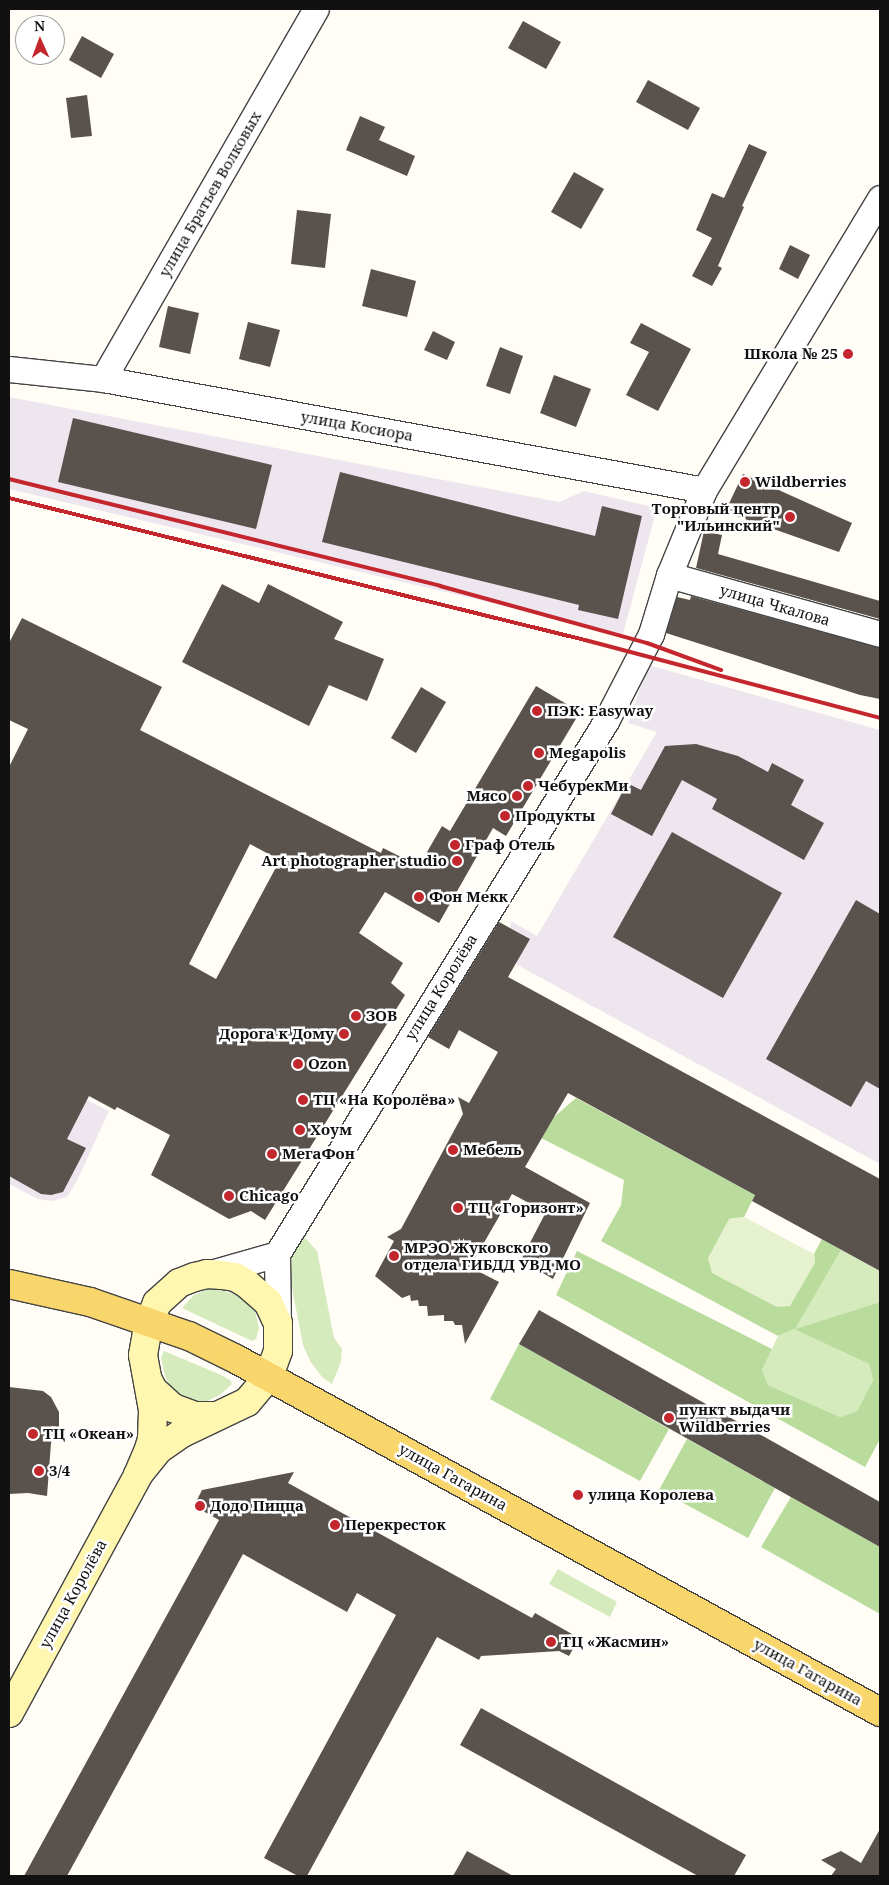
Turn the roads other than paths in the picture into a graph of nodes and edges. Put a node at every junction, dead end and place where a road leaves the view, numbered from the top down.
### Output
1 (316, 9) edge
2 (880, 198) edge
3 (9, 369) edge
4 (103, 379) junction
5 (704, 490) junction
6 (669, 575) junction
7 (880, 634) edge
8 (277, 1254) junction
9 (207, 1274) junction
10 (9, 1284) edge
11 (149, 1322) junction
12 (278, 1324) junction
13 (269, 1376) junction
14 (148, 1380) junction
15 (224, 1415) junction
16 (138, 1475) junction
17 (880, 1712) edge
18 (9, 1713) edge

1 - 4 street, улица Братьев Волковых
2 - 5 street, улица Королёва
3 - 4 street, улица Косиора
4 - 5 street, улица Косиора
5 - 6 street, улица Королёва
6 - 7 street, улица Чкалова
6 - 8 street, улица Королёва
8 - 9 street
8 - 12 street
9 - 11 main road
9 - 12 main road
10 - 11 main road, улица Гагарина
11 - 13 main road, улица Гагарина
11 - 14 main road
12 - 13 main road
13 - 15 main road
13 - 17 main road, улица Гагарина
14 - 15 main road
14 - 16 main road
15 - 16 main road
16 - 18 main road, улица Королёва

